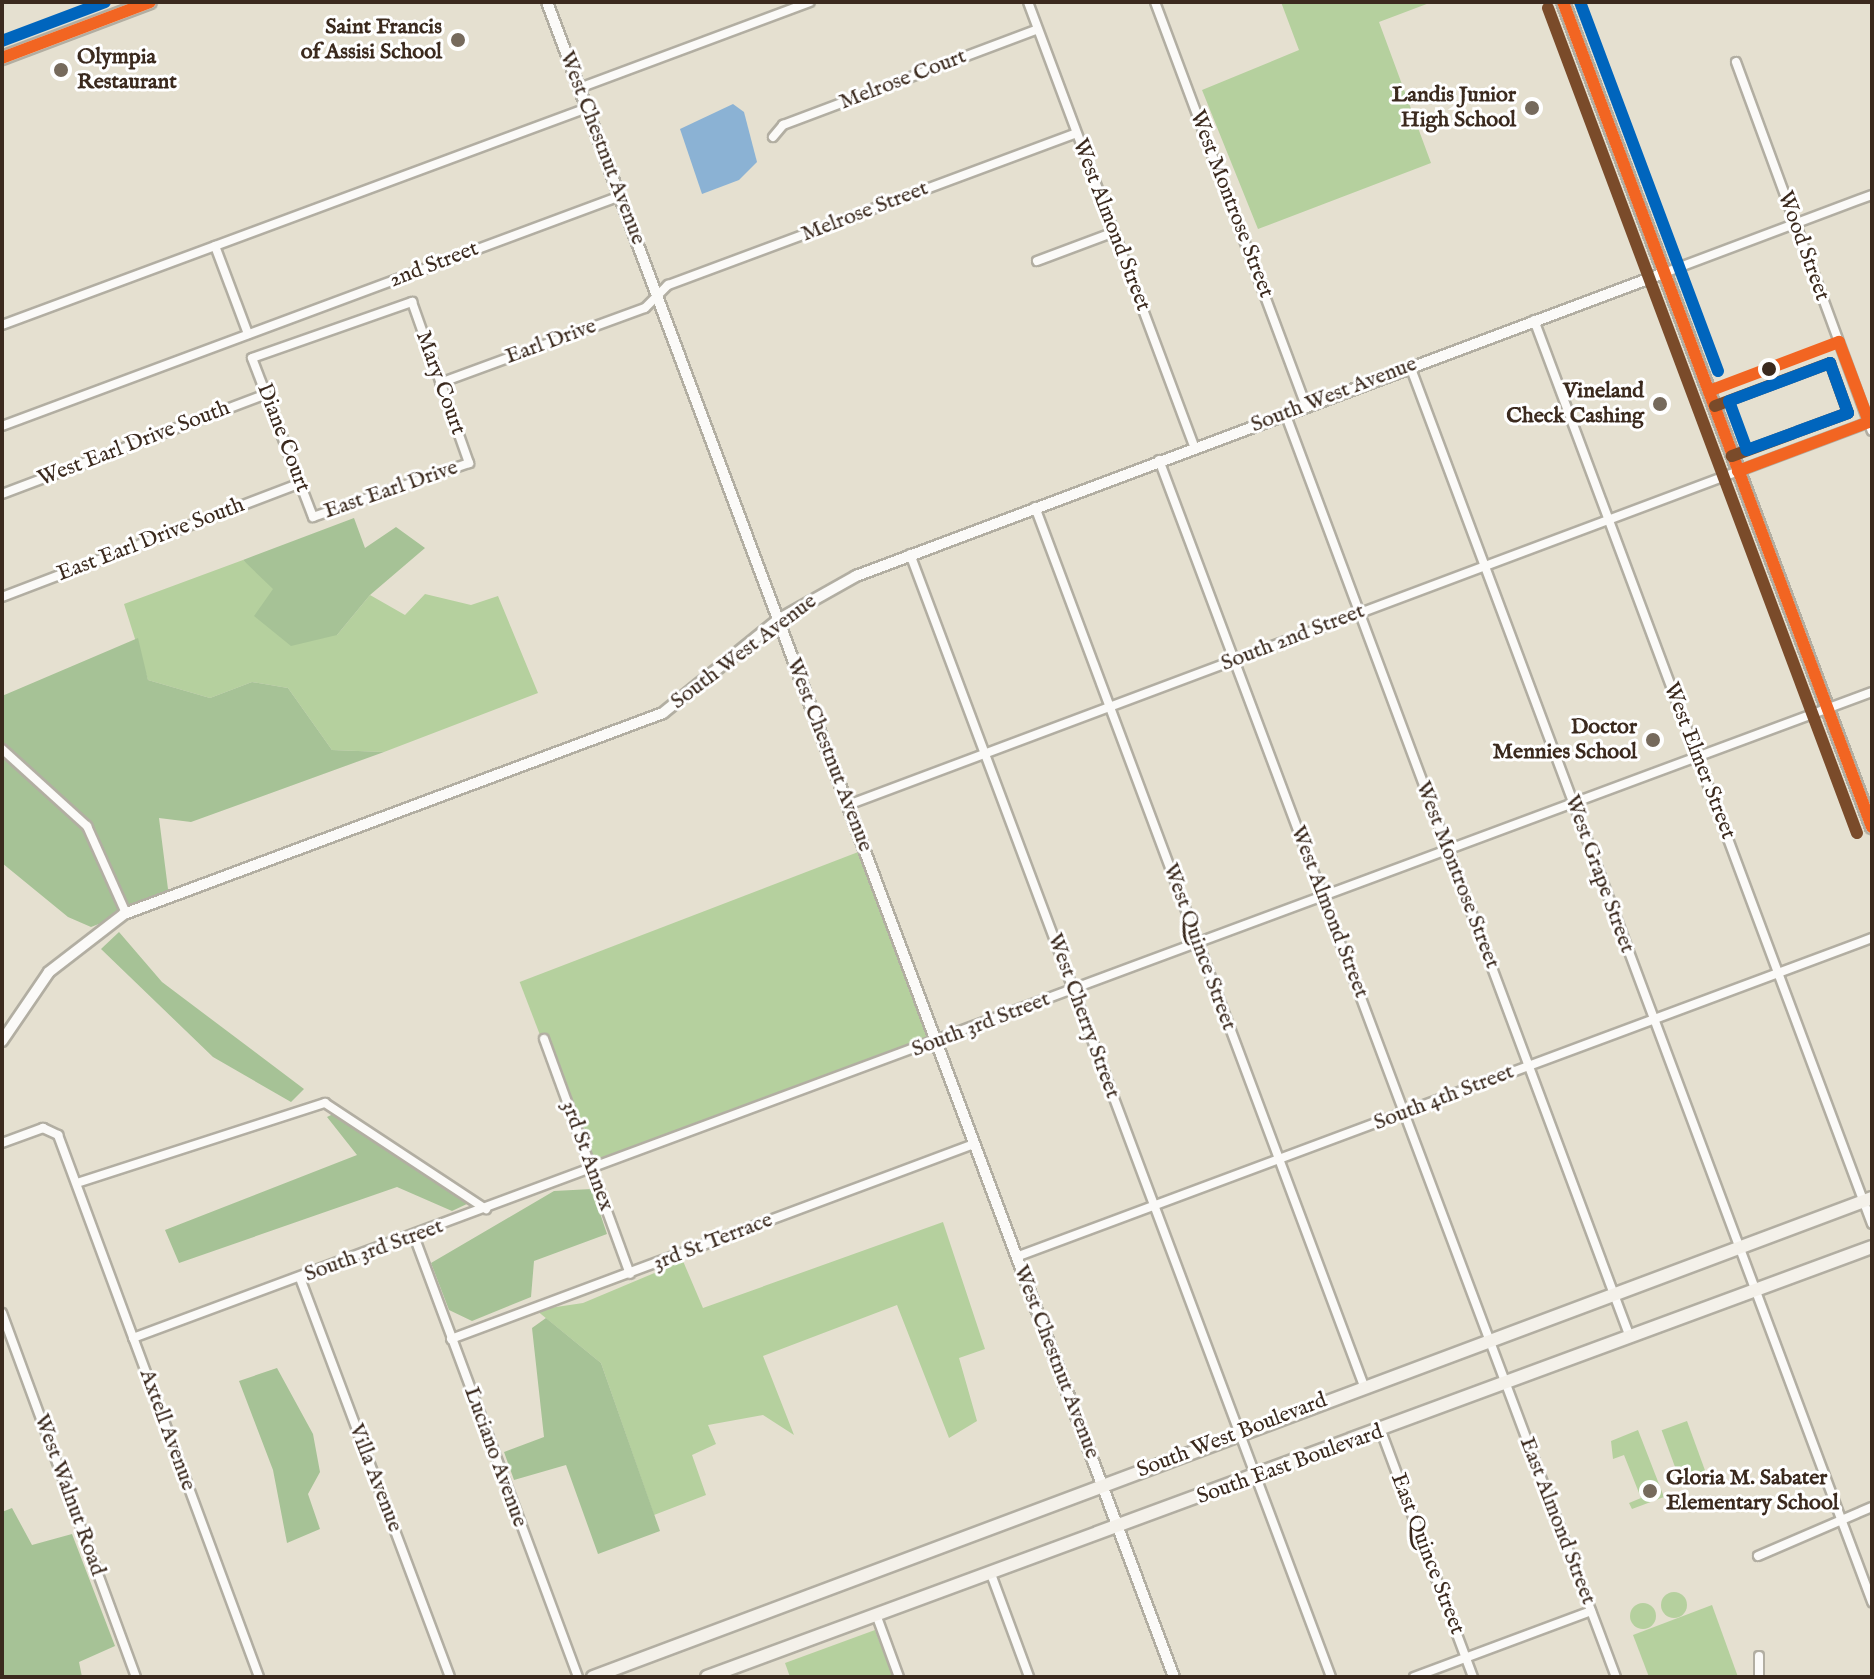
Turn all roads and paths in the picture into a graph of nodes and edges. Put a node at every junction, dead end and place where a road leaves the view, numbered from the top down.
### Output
1 (150, 2) edge
2 (547, 2) edge
3 (810, 2) edge
4 (1028, 2) edge
5 (1155, 2) edge
6 (1563, 2) edge
7 (1038, 29) junction
8 (2, 58) edge
9 (1736, 62) dead end
10 (579, 88) junction
11 (587, 108) junction
12 (1076, 133) junction
13 (773, 137) dead end
14 (1872, 195) edge
15 (620, 196) junction
16 (1795, 224) junction
17 (1114, 232) junction
18 (215, 246) junction
19 (1037, 261) dead end
20 (1664, 273) junction
21 (657, 295) junction
22 (412, 302) joint
23 (1534, 320) junction
24 (2, 325) edge
25 (248, 334) junction
26 (1410, 366) junction
27 (440, 383) junction
28 (266, 394) junction
29 (1306, 405) junction
30 (1285, 413) junction
31 (1871, 424) edge
32 (2, 426) edge
33 (1194, 447) junction
34 (1159, 460) junction
35 (469, 463) joint
36 (1738, 471) junction
37 (300, 483) junction
38 (2, 494) edge
39 (1035, 507) junction
40 (313, 517) joint
41 (1609, 519) junction
42 (910, 554) junction
43 (1484, 566) junction
44 (2, 597) edge
45 (1359, 613) junction
46 (778, 620) junction
47 (1234, 660) junction
48 (1872, 692) edge
49 (1110, 706) junction
50 (1828, 708) junction
51 (2, 749) edge
52 (985, 753) junction
53 (1697, 757) junction
54 (1573, 804) junction
55 (848, 805) junction
56 (1872, 827) edge
57 (1448, 851) junction
58 (1323, 898) junction
59 (126, 913) junction
60 (1872, 938) edge
61 (1198, 944) junction
62 (1778, 973) junction
63 (1074, 990) junction
64 (1653, 1020) junction
65 (544, 1039) dead end
66 (2, 1041) edge
67 (937, 1042) junction
68 (1528, 1066) junction
69 (1404, 1113) junction
70 (2, 1143) edge
71 (974, 1144) junction
72 (1280, 1160) junction
73 (592, 1170) junction
74 (77, 1183) junction
75 (1868, 1199) edge
76 (1153, 1206) junction
77 (486, 1209) junction
78 (1872, 1224) edge
79 (414, 1236) junction
80 (1872, 1247) edge
81 (1739, 1248) junction
82 (1016, 1257) junction
83 (630, 1274) junction
84 (300, 1278) junction
85 (1755, 1290) junction
86 (1614, 1294) junction
87 (2, 1313) edge
88 (1630, 1337) junction
89 (133, 1338) junction
90 (451, 1339) junction
91 (1489, 1340) junction
92 (1498, 1364) joint
93 (1505, 1384) junction
94 (1364, 1386) junction
95 (1381, 1431) junction
96 (1240, 1433) junction
97 (1257, 1478) junction
98 (1102, 1485) junction
99 (1872, 1507) edge
100 (1840, 1518) junction
101 (1118, 1527) junction
102 (1758, 1556) dead end
103 (991, 1574) junction
104 (1872, 1602) edge
105 (1591, 1611) junction
106 (877, 1617) junction
107 (1759, 1656) dead end
108 (1466, 1658) junction
109 (136, 1677) edge
110 (259, 1677) edge
111 (450, 1677) edge
112 (578, 1677) edge
113 (593, 1677) edge
114 (707, 1677) edge
115 (899, 1677) edge
116 (1029, 1677) edge
117 (1174, 1677) edge
118 (1331, 1677) edge
119 (1414, 1677) edge
120 (1473, 1677) edge
121 (1616, 1677) edge
122 (1759, 1677) edge

1 - 8 main road
2 - 10 street, West Chestnut Avenue
3 - 10 street
4 - 7 street, West Almond Street
5 - 29 street, West Montrose Street
6 - 20 main road
7 - 12 street, West Almond Street
7 - 13 street, Melrose Court
9 - 16 street, Wood Street
10 - 11 street, West Chestnut Avenue
11 - 15 street, West Chestnut Avenue
11 - 18 street
12 - 17 street, West Almond Street
12 - 21 street, Melrose Street
14 - 16 street
15 - 21 street, West Chestnut Avenue
15 - 25 street, 2nd Street
16 - 20 street
16 - 31 street, Wood Street
17 - 19 street
17 - 33 street, West Almond Street
18 - 24 street
18 - 25 street
20 - 23 street, South West Avenue
20 - 36 main road
21 - 27 street, Earl Drive
21 - 46 street, West Chestnut Avenue
22 - 27 street, Mary Court
22 - 28 street, Diane Court
23 - 26 street, South West Avenue
23 - 41 street, West Elmer Street
25 - 32 street, 2nd Street
26 - 29 street, South West Avenue
26 - 43 street, West Grape Street
27 - 35 street, Mary Court
28 - 37 street, Diane Court
28 - 38 street, West Earl Drive South
29 - 30 street, South West Avenue
30 - 33 street, South West Avenue
30 - 45 street, West Montrose Street
31 - 36 street, South 2nd Street
33 - 34 street, South West Avenue
34 - 39 street, South West Avenue
34 - 47 street, West Almond Street
35 - 40 street, East Earl Drive
36 - 41 street, South 2nd Street
36 - 50 main road
37 - 40 street, Diane Court
37 - 44 street, East Earl Drive South
39 - 42 street, South West Avenue
39 - 49 street, West Quince Street
41 - 43 street, South 2nd Street
41 - 53 street, West Elmer Street
42 - 46 street, South West Avenue
42 - 52 street, West Cherry Street
43 - 45 street, South 2nd Street
43 - 54 street, West Grape Street
45 - 47 street, South 2nd Street
45 - 57 street, West Montrose Street
46 - 55 street, West Chestnut Avenue
46 - 59 street, South West Avenue
47 - 49 street, South 2nd Street
47 - 58 street, West Almond Street
48 - 50 street, South 3rd Street
49 - 52 street, South 2nd Street
49 - 61 street, West Quince Street
50 - 53 street, South 3rd Street
50 - 56 main road
51 - 59 street
52 - 55 street, South 2nd Street
52 - 63 street, West Cherry Street
53 - 54 street, South 3rd Street
53 - 62 street, West Elmer Street
54 - 57 street, South 3rd Street
54 - 64 street, West Grape Street
55 - 67 street, West Chestnut Avenue
57 - 58 street, South 3rd Street
57 - 68 street, West Montrose Street
58 - 61 street, South 3rd Street
58 - 69 street, West Almond Street
59 - 66 street, South West Avenue
60 - 62 street, South 4th Street
61 - 63 street, South 3rd Street
61 - 72 street, West Quince Street
62 - 64 street, South 4th Street
62 - 75 street, West Elmer Street
63 - 67 street, South 3rd Street
63 - 76 street, West Cherry Street
64 - 68 street, South 4th Street
64 - 81 street, West Grape Street
65 - 73 street, 3rd St Annex
67 - 71 street, West Chestnut Avenue
67 - 73 street, South 3rd Street
68 - 69 street, South 4th Street
68 - 86 street, West Montrose Street
69 - 72 street, South 4th Street
69 - 91 street, West Almond Street
70 - 74 street, Axtell Avenue
71 - 82 street, West Chestnut Avenue
71 - 83 street, 3rd St Terrace
72 - 76 street, South 4th Street
72 - 94 street, West Quince Street
73 - 77 street, South 3rd Street
73 - 83 street, 3rd St Annex
74 - 77 street
74 - 89 street, Axtell Avenue
75 - 78 street, West Elmer Street
75 - 81 main road, South West Boulevard
76 - 82 street, South 4th Street
76 - 96 street, West Cherry Street
77 - 79 street, South 3rd Street
79 - 84 street, South 3rd Street
79 - 90 street, Luciano Avenue
80 - 85 main road, South East Boulevard
81 - 85 street, West Grape Street
81 - 86 main road, South West Boulevard
82 - 98 street, West Chestnut Avenue
83 - 90 street, 3rd St Terrace
84 - 89 street, South 3rd Street
84 - 111 street, Villa Avenue
85 - 88 main road, South East Boulevard
85 - 100 street, West Grape Street
86 - 88 street, West Montrose Street
86 - 91 main road, South West Boulevard
87 - 109 street, West Walnut Road
88 - 93 main road, South East Boulevard
89 - 110 street, Axtell Avenue
90 - 112 street, Luciano Avenue
91 - 92 street, West Almond Street
91 - 94 main road, South West Boulevard
92 - 93 street, East Almond Street
93 - 95 main road, South East Boulevard
93 - 105 street, East Almond Street
94 - 96 main road, South West Boulevard
95 - 97 main road, South East Boulevard
95 - 108 street, East Quince Street
96 - 97 street, West Cherry Street
96 - 98 main road, South West Boulevard
97 - 101 main road, South East Boulevard
97 - 118 street, West Cherry Street
98 - 101 street, West Chestnut Avenue
98 - 113 main road, South West Boulevard
99 - 100 street
100 - 102 street
100 - 104 street, West Grape Street
101 - 103 main road, South East Boulevard
101 - 117 street, West Chestnut Avenue
103 - 106 main road, South East Boulevard
103 - 116 street
105 - 108 street
105 - 121 street, East Almond Street
106 - 114 main road, South East Boulevard
106 - 115 street
107 - 122 street
108 - 119 street
108 - 120 street, East Quince Street

